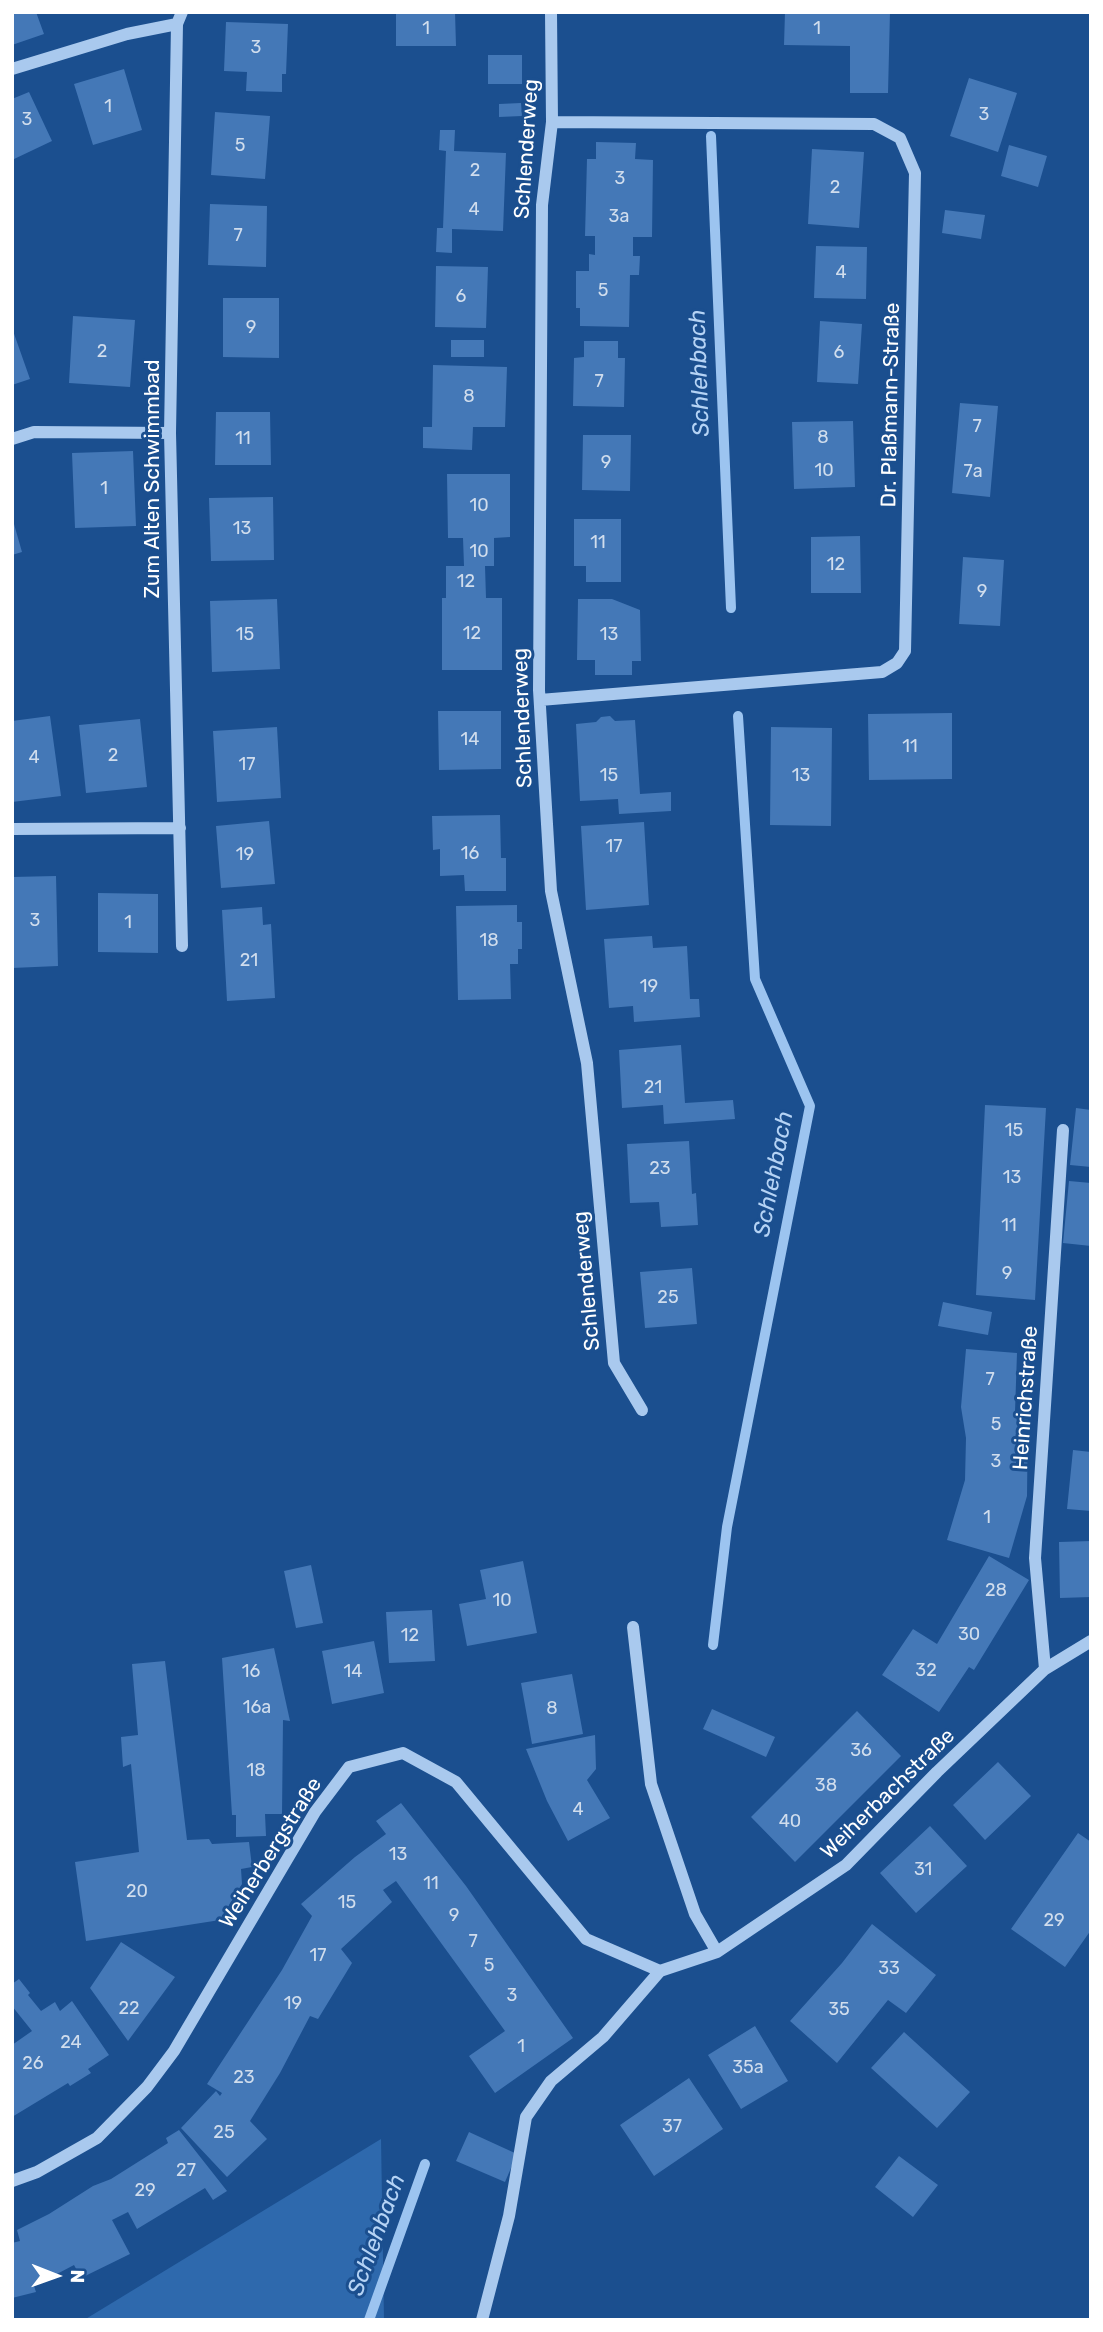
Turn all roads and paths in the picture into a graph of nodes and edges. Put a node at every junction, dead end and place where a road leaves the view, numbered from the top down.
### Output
1 (551, 12) edge
2 (180, 18) edge
3 (12, 69) edge
4 (552, 122) junction
5 (170, 433) junction
6 (12, 439) edge
7 (540, 700) junction
8 (180, 828) junction
9 (12, 829) edge
10 (182, 946) dead end
11 (1063, 1130) dead end
12 (642, 1410) dead end
13 (634, 1627) dead end
14 (1091, 1641) edge
15 (1045, 1669) junction
16 (717, 1952) junction
17 (660, 1971) junction
18 (12, 2181) edge
19 (482, 2320) edge

1 - 4 street, Schlenderweg
2 - 3 street
2 - 5 street, Zum Alten Schwimmbad
4 - 7 street, Schlenderweg
4 - 7 street, Dr. Plaßmann-Straße
5 - 6 street
5 - 8 street, Zum Alten Schwimmbad
7 - 12 street, Schlenderweg
8 - 9 street
8 - 10 street, Zum Alten Schwimmbad
11 - 15 street, Heinrichstraße
13 - 16 street
14 - 15 street, Weiherbachstraße
15 - 16 street, Weiherbachstraße
16 - 17 street, Weiherbachstraße
17 - 18 street, Weiherbergstraße
17 - 19 street

